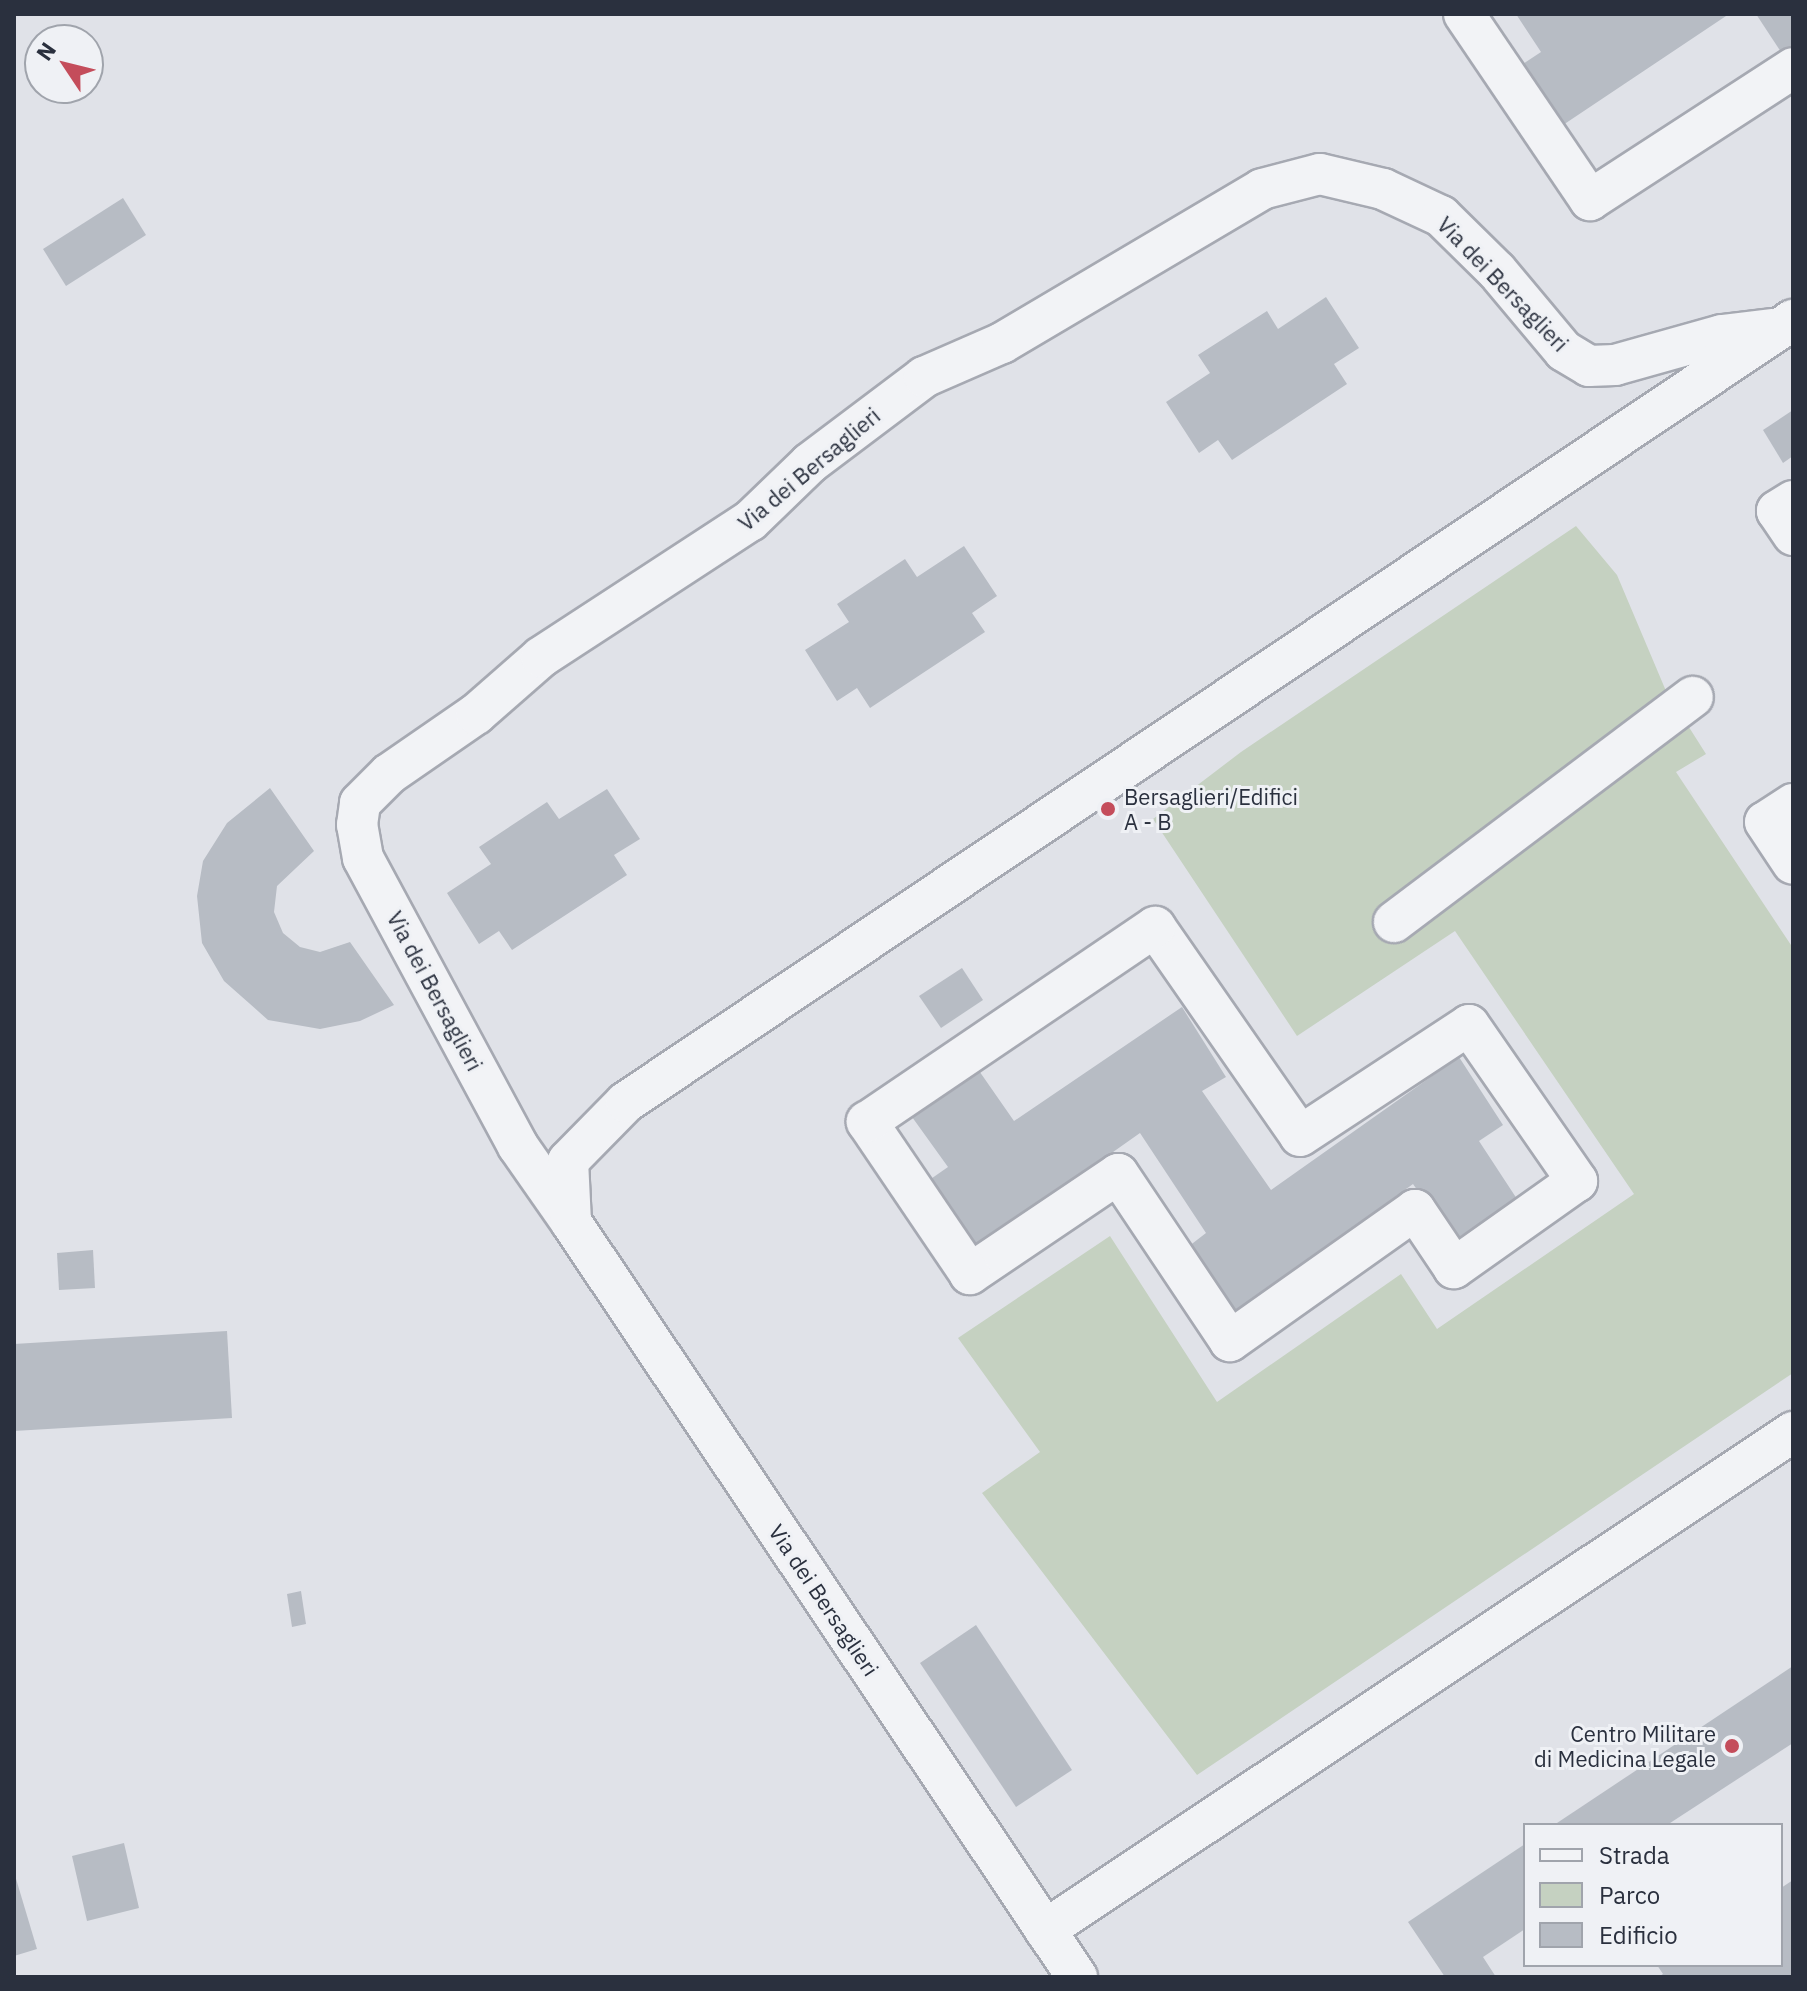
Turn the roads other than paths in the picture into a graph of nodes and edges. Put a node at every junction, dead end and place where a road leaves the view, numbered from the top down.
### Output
1 (1464, 14) edge
2 (1793, 68) edge
3 (1787, 324) edge
4 (1793, 501) edge
5 (1793, 535) edge
6 (1693, 697) dead end
7 (1793, 804) edge
8 (1793, 864) edge
9 (1394, 922) dead end
10 (867, 1122) joint
11 (571, 1222) junction
12 (1793, 1432) edge
13 (1045, 1930) junction
14 (1077, 1977) edge

1 - 2 street
3 - 11 street, Via dei Bersaglieri
3 - 11 street, Via dei Bersaglieri
4 - 5 street
6 - 9 street
7 - 8 street
10 - 10 street
11 - 13 street, Via dei Bersaglieri
12 - 13 street
13 - 14 street, Via dei Bersaglieri

